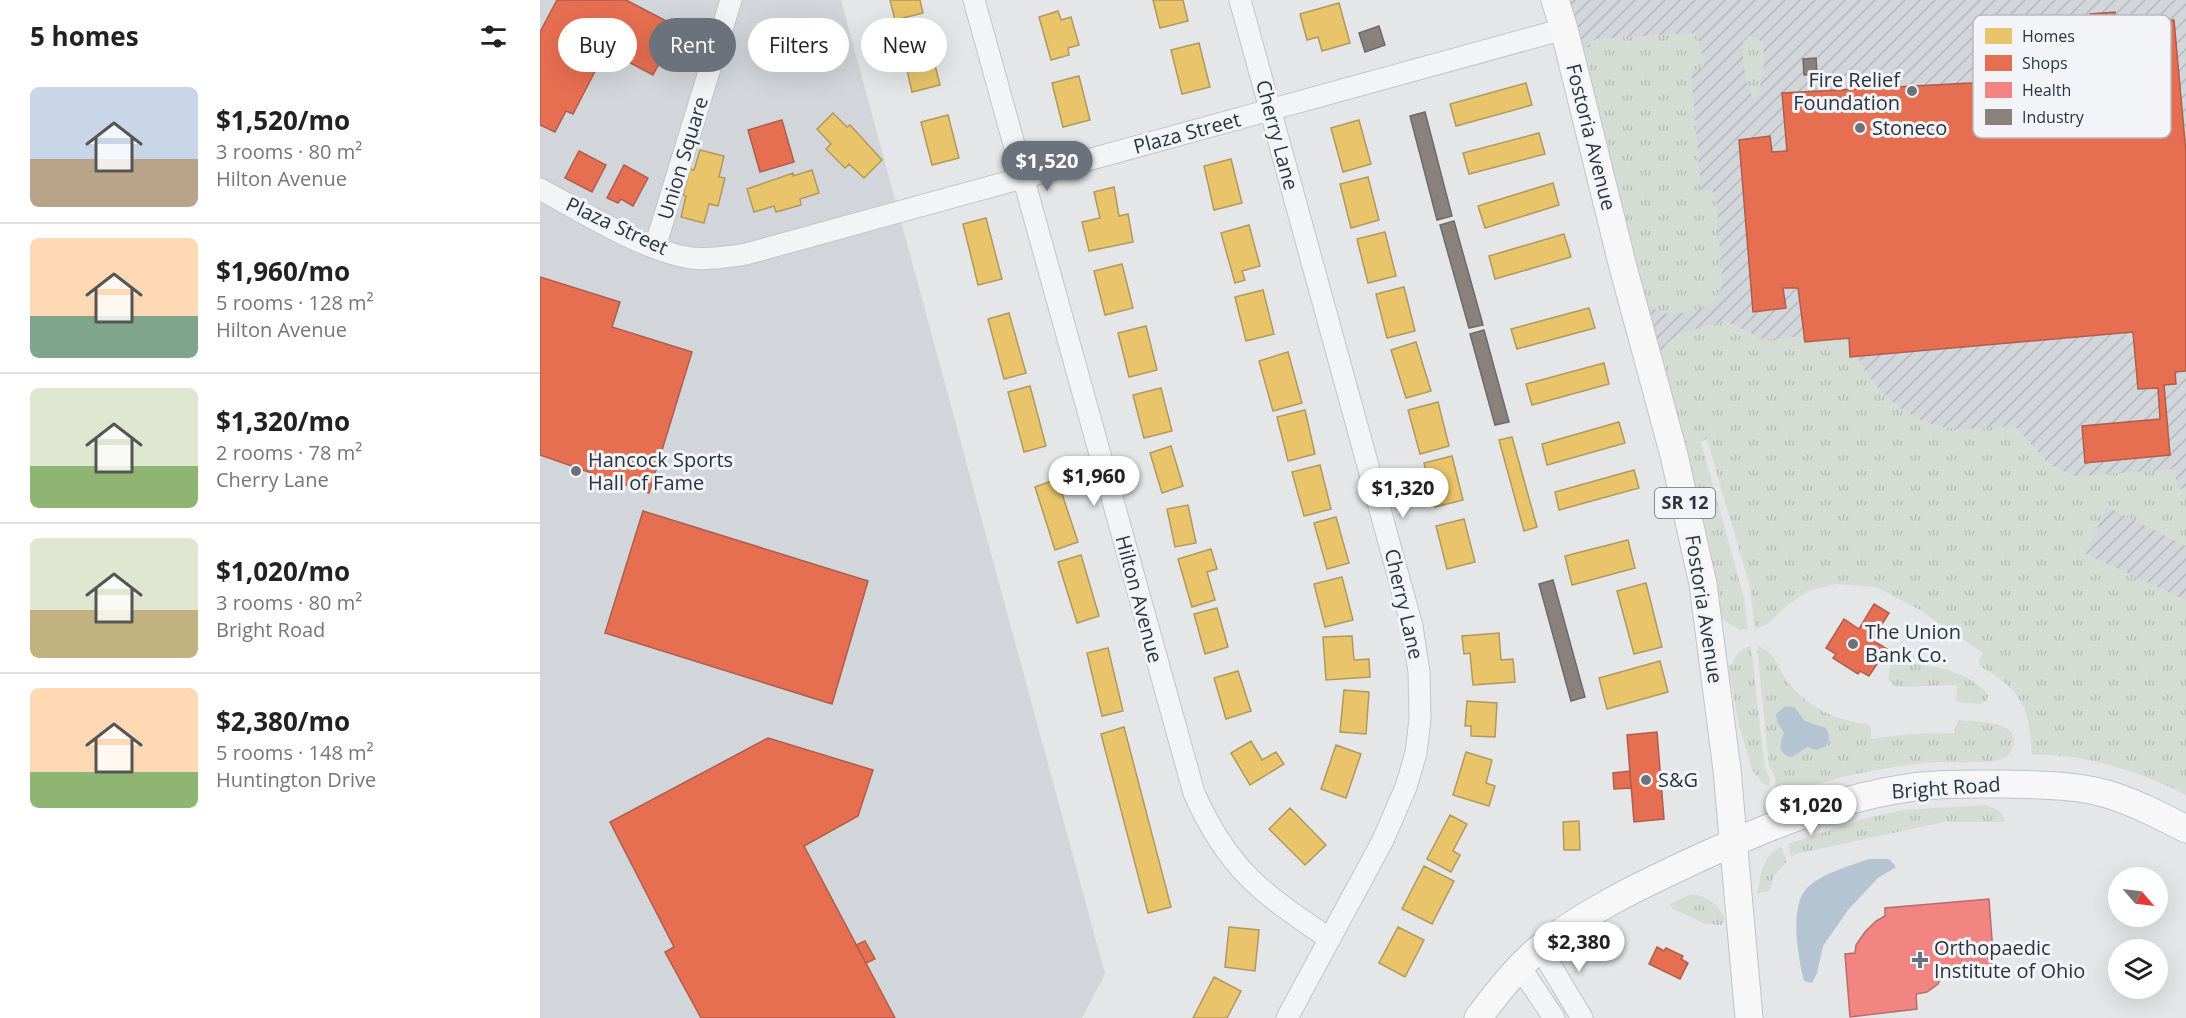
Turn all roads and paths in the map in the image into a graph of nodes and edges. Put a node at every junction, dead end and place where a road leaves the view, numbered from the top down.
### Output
1 (731, 0) edge
2 (974, 0) edge
3 (1240, 0) edge
4 (1555, 0) edge
5 (1564, 29) junction
6 (1270, 110) junction
7 (1023, 178) junction
8 (540, 189) edge
9 (655, 248) junction
10 (2186, 829) edge
11 (1734, 842) junction
12 (1330, 939) junction
13 (1540, 948) junction
14 (1520, 967) junction
15 (1287, 1018) edge
16 (1478, 1018) edge
17 (1554, 1018) edge
18 (1581, 1018) edge
19 (1749, 1018) edge

1 - 9 street, Union Square
2 - 7 street, Hilton Avenue
3 - 6 street, Cherry Lane
4 - 5 main road, Fostoria Avenue / SR 12
5 - 6 street, Plaza Street
5 - 11 main road, Fostoria Avenue / SR 12
6 - 7 street, Plaza Street
6 - 12 street, Cherry Lane
7 - 9 street, Plaza Street
7 - 12 street, Hilton Avenue
8 - 9 street, Plaza Street
10 - 11 main road, Bright Road
11 - 13 main road, Bright Road
11 - 19 main road, Fostoria Avenue / SR 12
12 - 15 street, Cherry Lane
13 - 14 main road, Bright Road
13 - 18 street
14 - 16 main road, Bright Road
14 - 17 street

